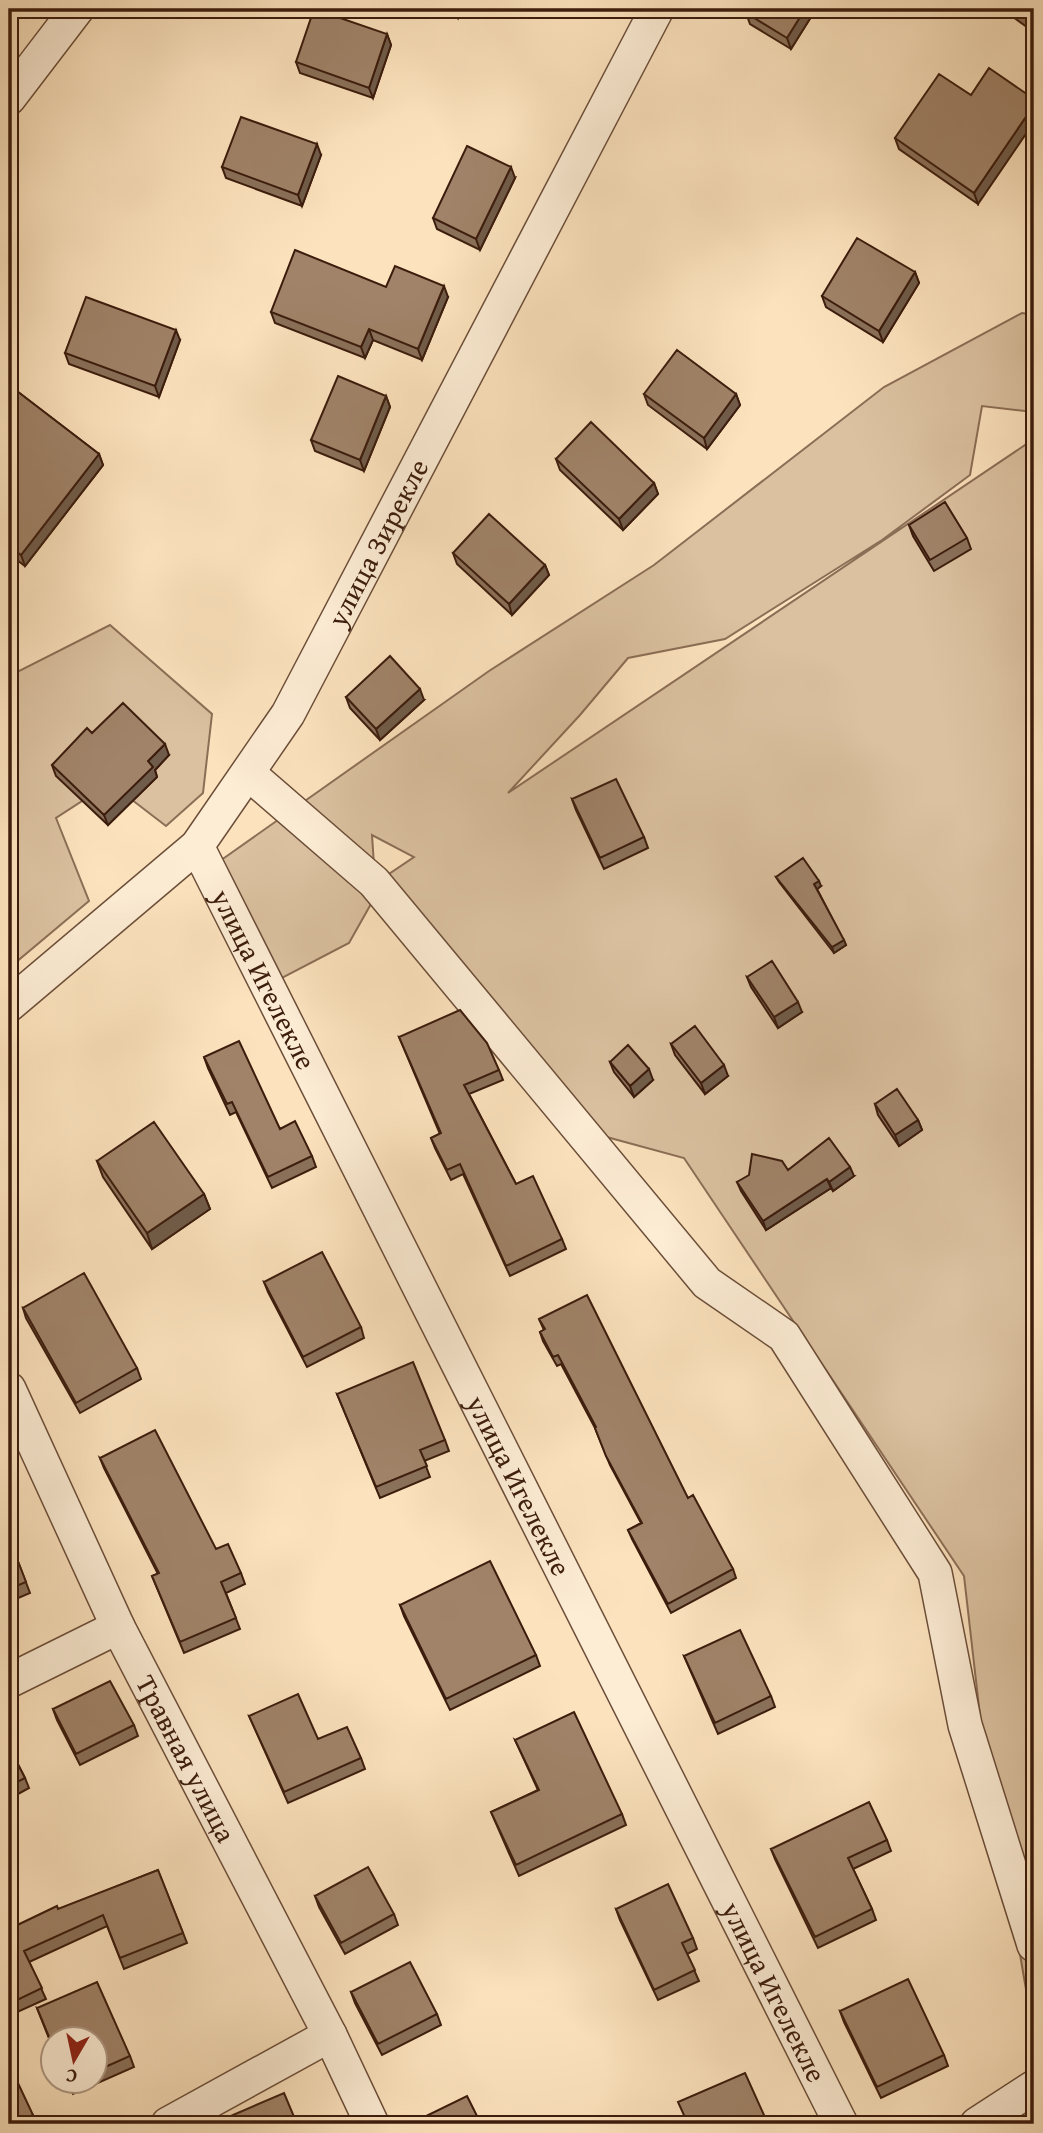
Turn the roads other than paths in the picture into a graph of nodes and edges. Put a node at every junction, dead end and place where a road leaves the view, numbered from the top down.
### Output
1 (77, 9) edge
2 (657, 9) edge
3 (9, 97) edge
4 (248, 773) junction
5 (197, 846) junction
6 (9, 1005) edge
7 (9, 1389) edge
8 (118, 1628) junction
9 (9, 1681) edge
10 (1034, 1945) edge
11 (330, 2035) junction
12 (1034, 2087) edge
13 (168, 2124) edge
14 (372, 2124) edge
15 (841, 2124) edge
16 (977, 2124) edge

1 - 3 street
2 - 4 street, улица Зирекле
4 - 5 street, улица Зирекле
4 - 10 street
5 - 6 street, улица Зирекле
5 - 15 street, улица Игелекле
7 - 8 street, Травная улица
8 - 9 street
8 - 11 street, Травная улица
11 - 13 street
11 - 14 street, Травная улица
12 - 16 street

